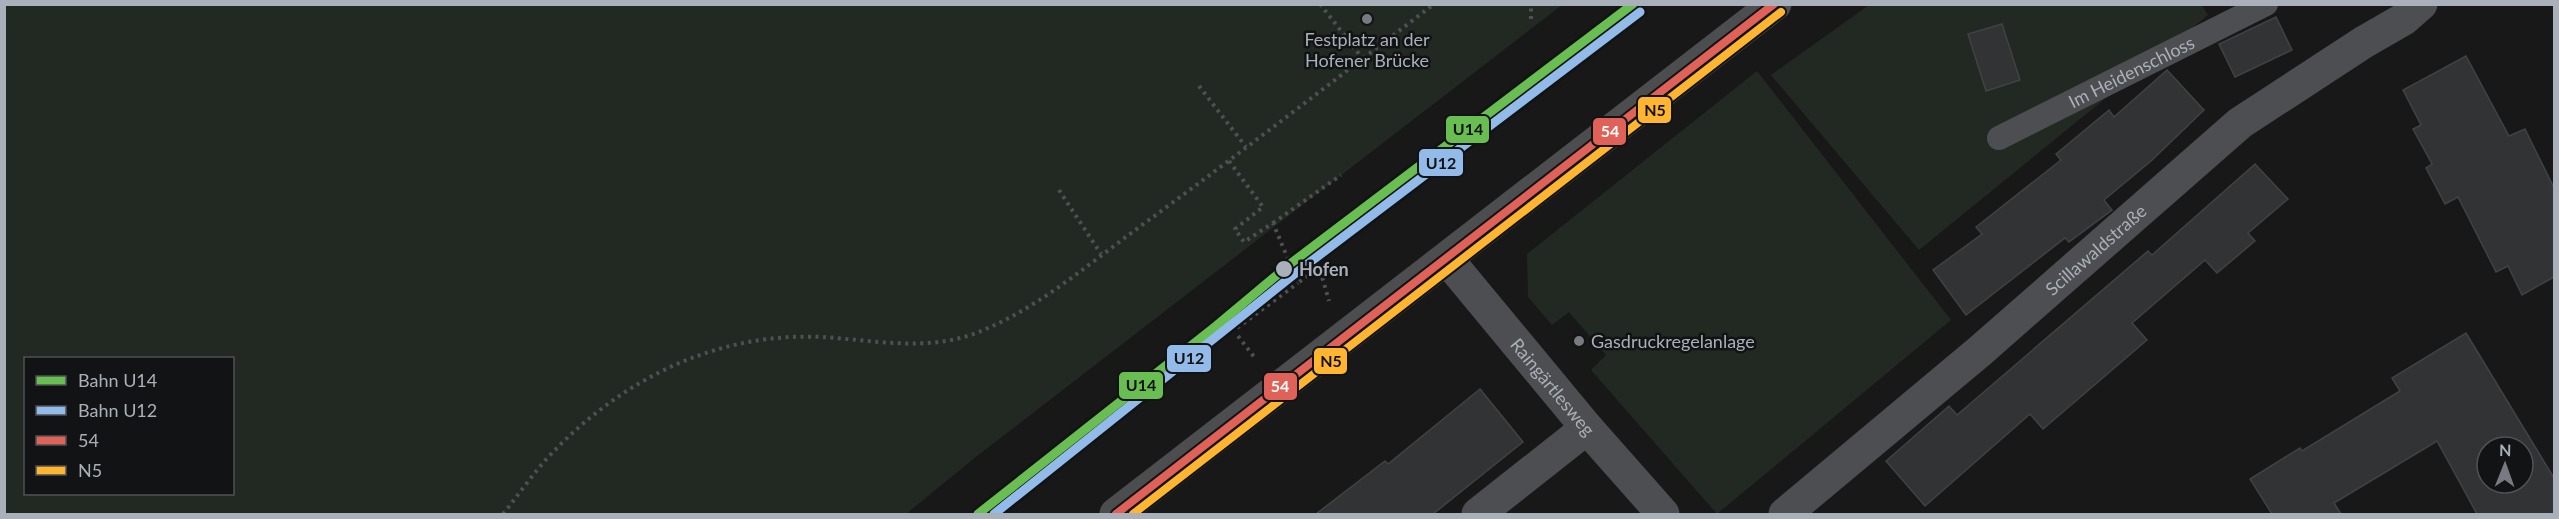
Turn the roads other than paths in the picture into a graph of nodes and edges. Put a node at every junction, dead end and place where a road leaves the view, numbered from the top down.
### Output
1 (1775, 4) edge
2 (2266, 4) edge
3 (2421, 4) edge
4 (1999, 138) dead end
5 (1447, 259) junction
6 (1587, 428) junction
7 (1116, 514) edge
8 (1478, 514) edge
9 (1663, 514) edge
10 (1785, 514) edge

1 - 5 main road
2 - 4 lane, Im Heidenschloss
3 - 10 street, Scillawaldstraße
5 - 6 street, Raingärtlesweg
5 - 7 main road
6 - 8 street
6 - 9 street, Raingärtlesweg

